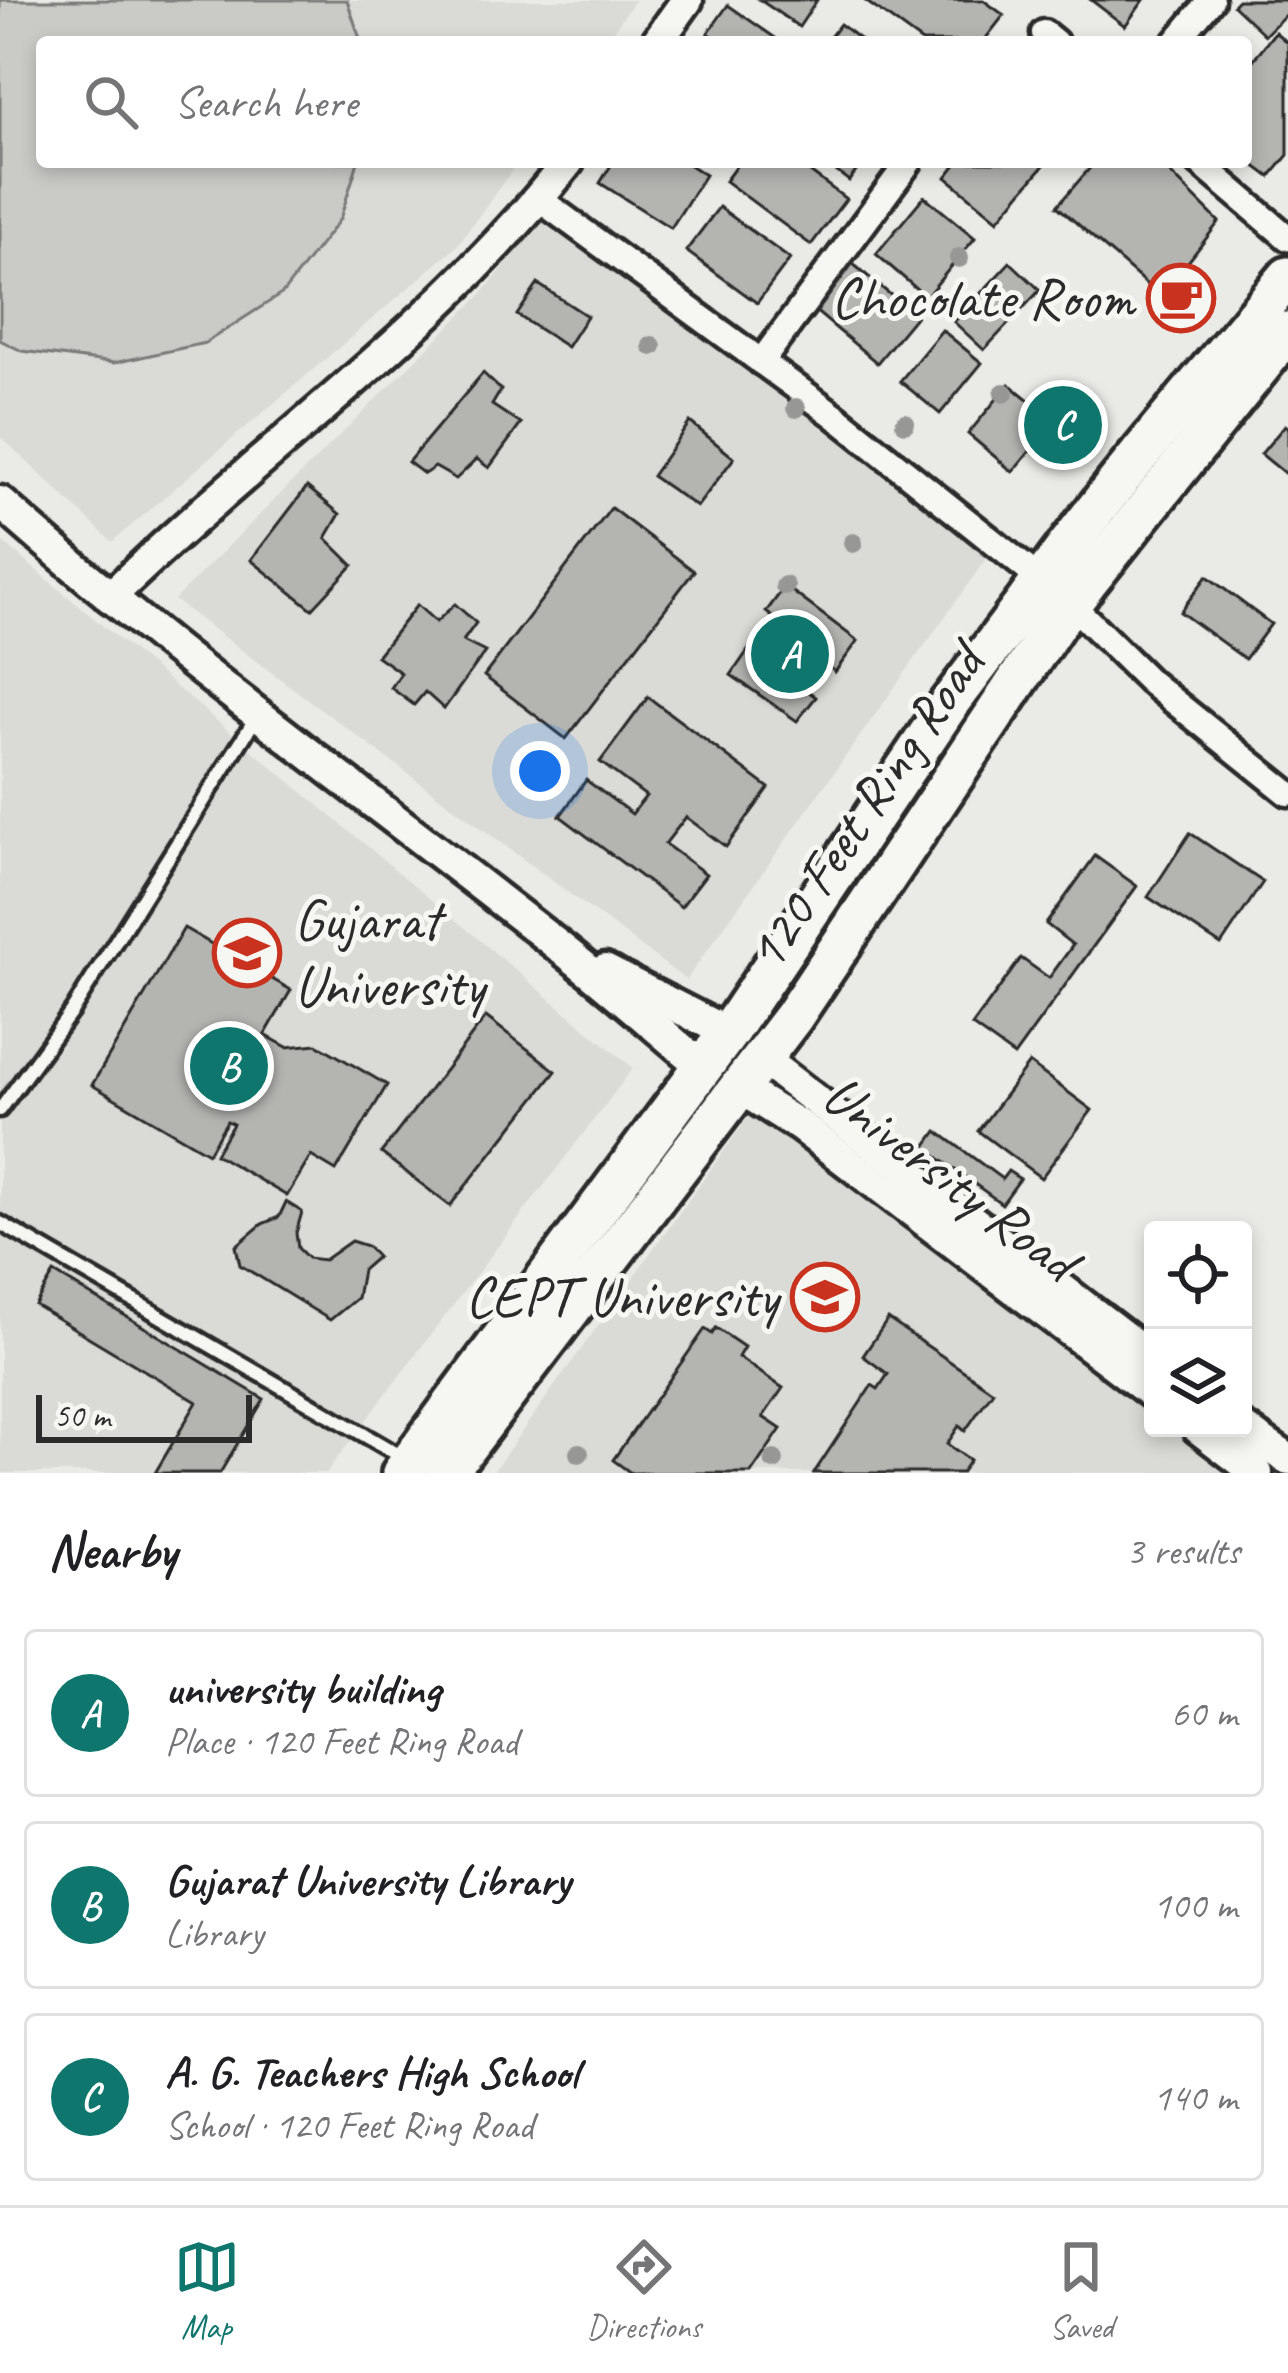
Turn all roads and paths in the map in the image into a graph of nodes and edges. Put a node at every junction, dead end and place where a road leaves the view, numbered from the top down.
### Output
1 (687, 0) edge
2 (1211, 0) edge
3 (661, 36) edge
4 (1181, 36) edge
5 (563, 168) edge
6 (906, 168) edge
7 (1205, 168) edge
8 (539, 199) junction
9 (1288, 238) edge
10 (1288, 277) edge
11 (1288, 332) edge
12 (761, 362) junction
13 (0, 502) edge
14 (1057, 592) junction
15 (110, 598) junction
16 (257, 715) junction
17 (1288, 793) edge
18 (557, 945) junction
19 (728, 1033) junction
20 (703, 1067) junction
21 (751, 1074) junction
22 (0, 1110) edge
23 (0, 1223) edge
24 (1144, 1353) edge
25 (1144, 1387) edge
26 (1252, 1434) edge
27 (1210, 1437) edge
28 (1288, 1460) edge
29 (420, 1469) edge
30 (1257, 1473) edge

1 - 3 street
2 - 4 street
5 - 8 street
6 - 12 street
7 - 9 street
8 - 12 street
8 - 15 street
10 - 14 main road, 120 Feet Ring Road
11 - 14 main road, 120 Feet Ring Road
12 - 14 street
13 - 15 street
14 - 17 street
14 - 19 main road, 120 Feet Ring Road
14 - 21 main road, 120 Feet Ring Road
15 - 16 street
16 - 18 street
16 - 22 lane
18 - 19 street
18 - 20 street
19 - 20 main road, 120 Feet Ring Road
19 - 21 main road
20 - 21 main road
20 - 29 main road
21 - 24 street, University Road
21 - 25 street, University Road
21 - 29 main road, 120 Feet Ring Road
23 - 29 lane
26 - 28 street
27 - 30 street

